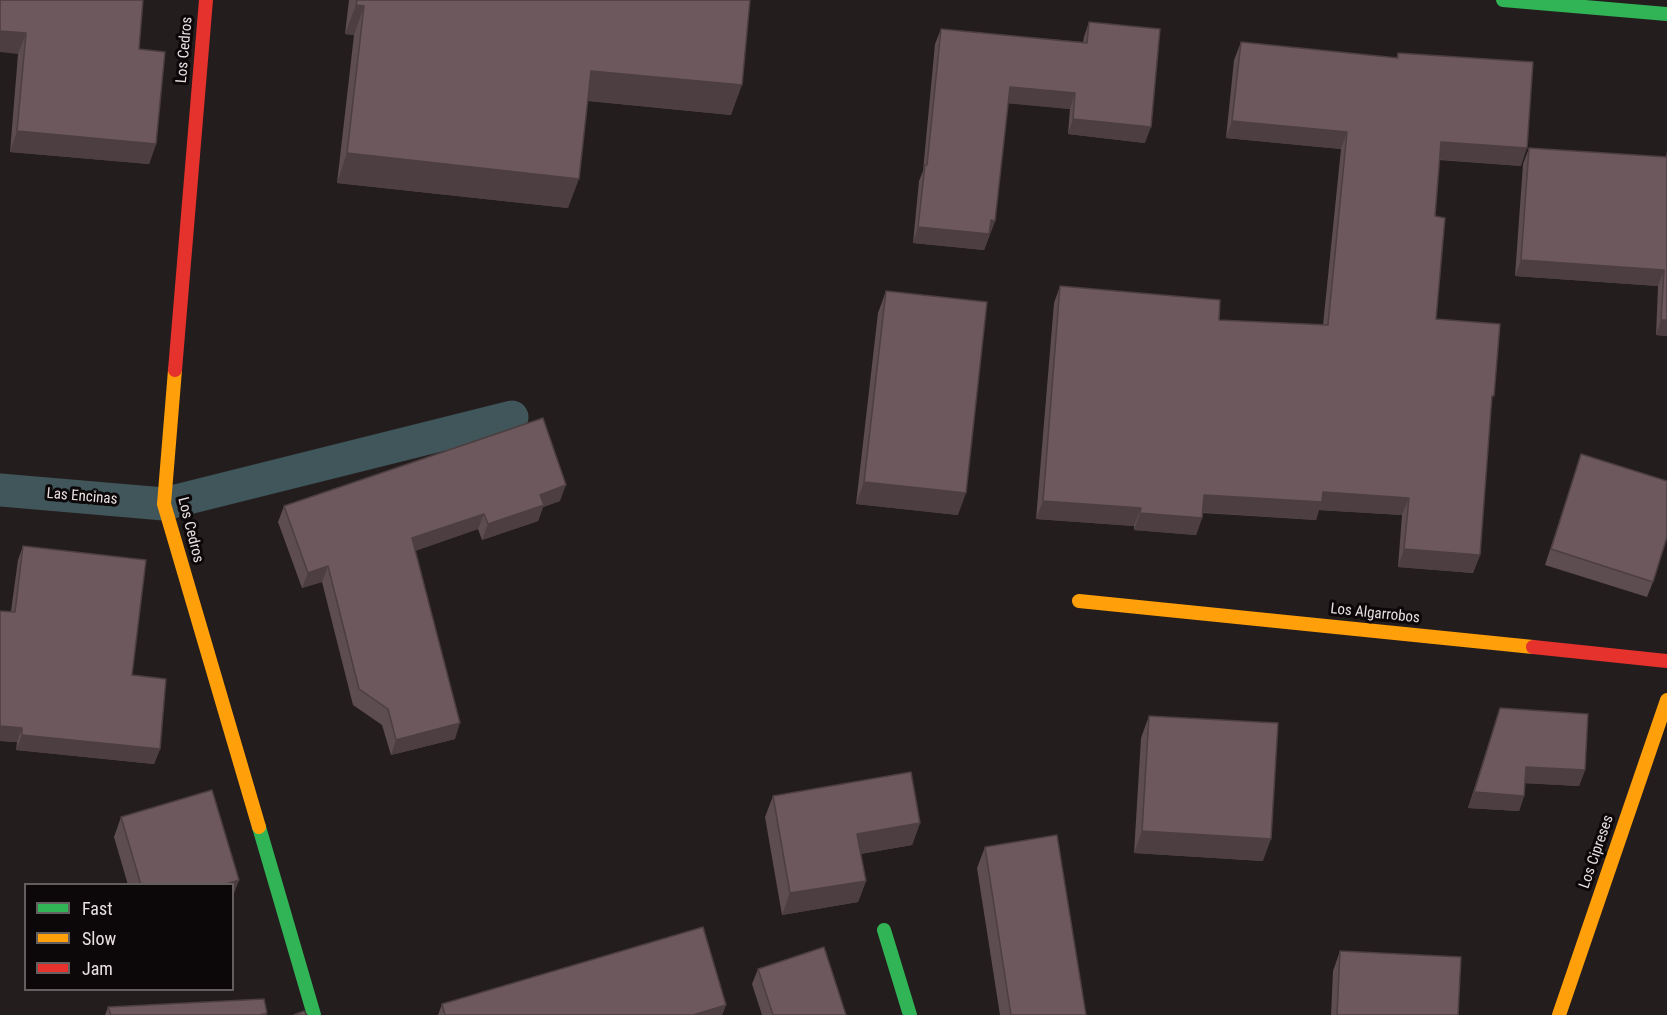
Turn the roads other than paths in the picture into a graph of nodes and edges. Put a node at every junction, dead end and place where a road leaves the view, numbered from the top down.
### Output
1 (206, 0) edge
2 (1503, 0) edge
3 (1667, 14) edge
4 (512, 417) dead end
5 (0, 490) edge
6 (164, 504) junction
7 (1079, 601) dead end
8 (1667, 661) edge
9 (1667, 700) edge
10 (884, 930) dead end
11 (314, 1015) edge
12 (910, 1015) edge
13 (1559, 1015) edge

1 - 6 street, Los Cedros
2 - 3 street
4 - 6 street, Las Encinas
5 - 6 street, Las Encinas
6 - 11 street, Los Cedros
7 - 8 street, Los Algarrobos
9 - 13 street, Los Cipreses
10 - 12 street

